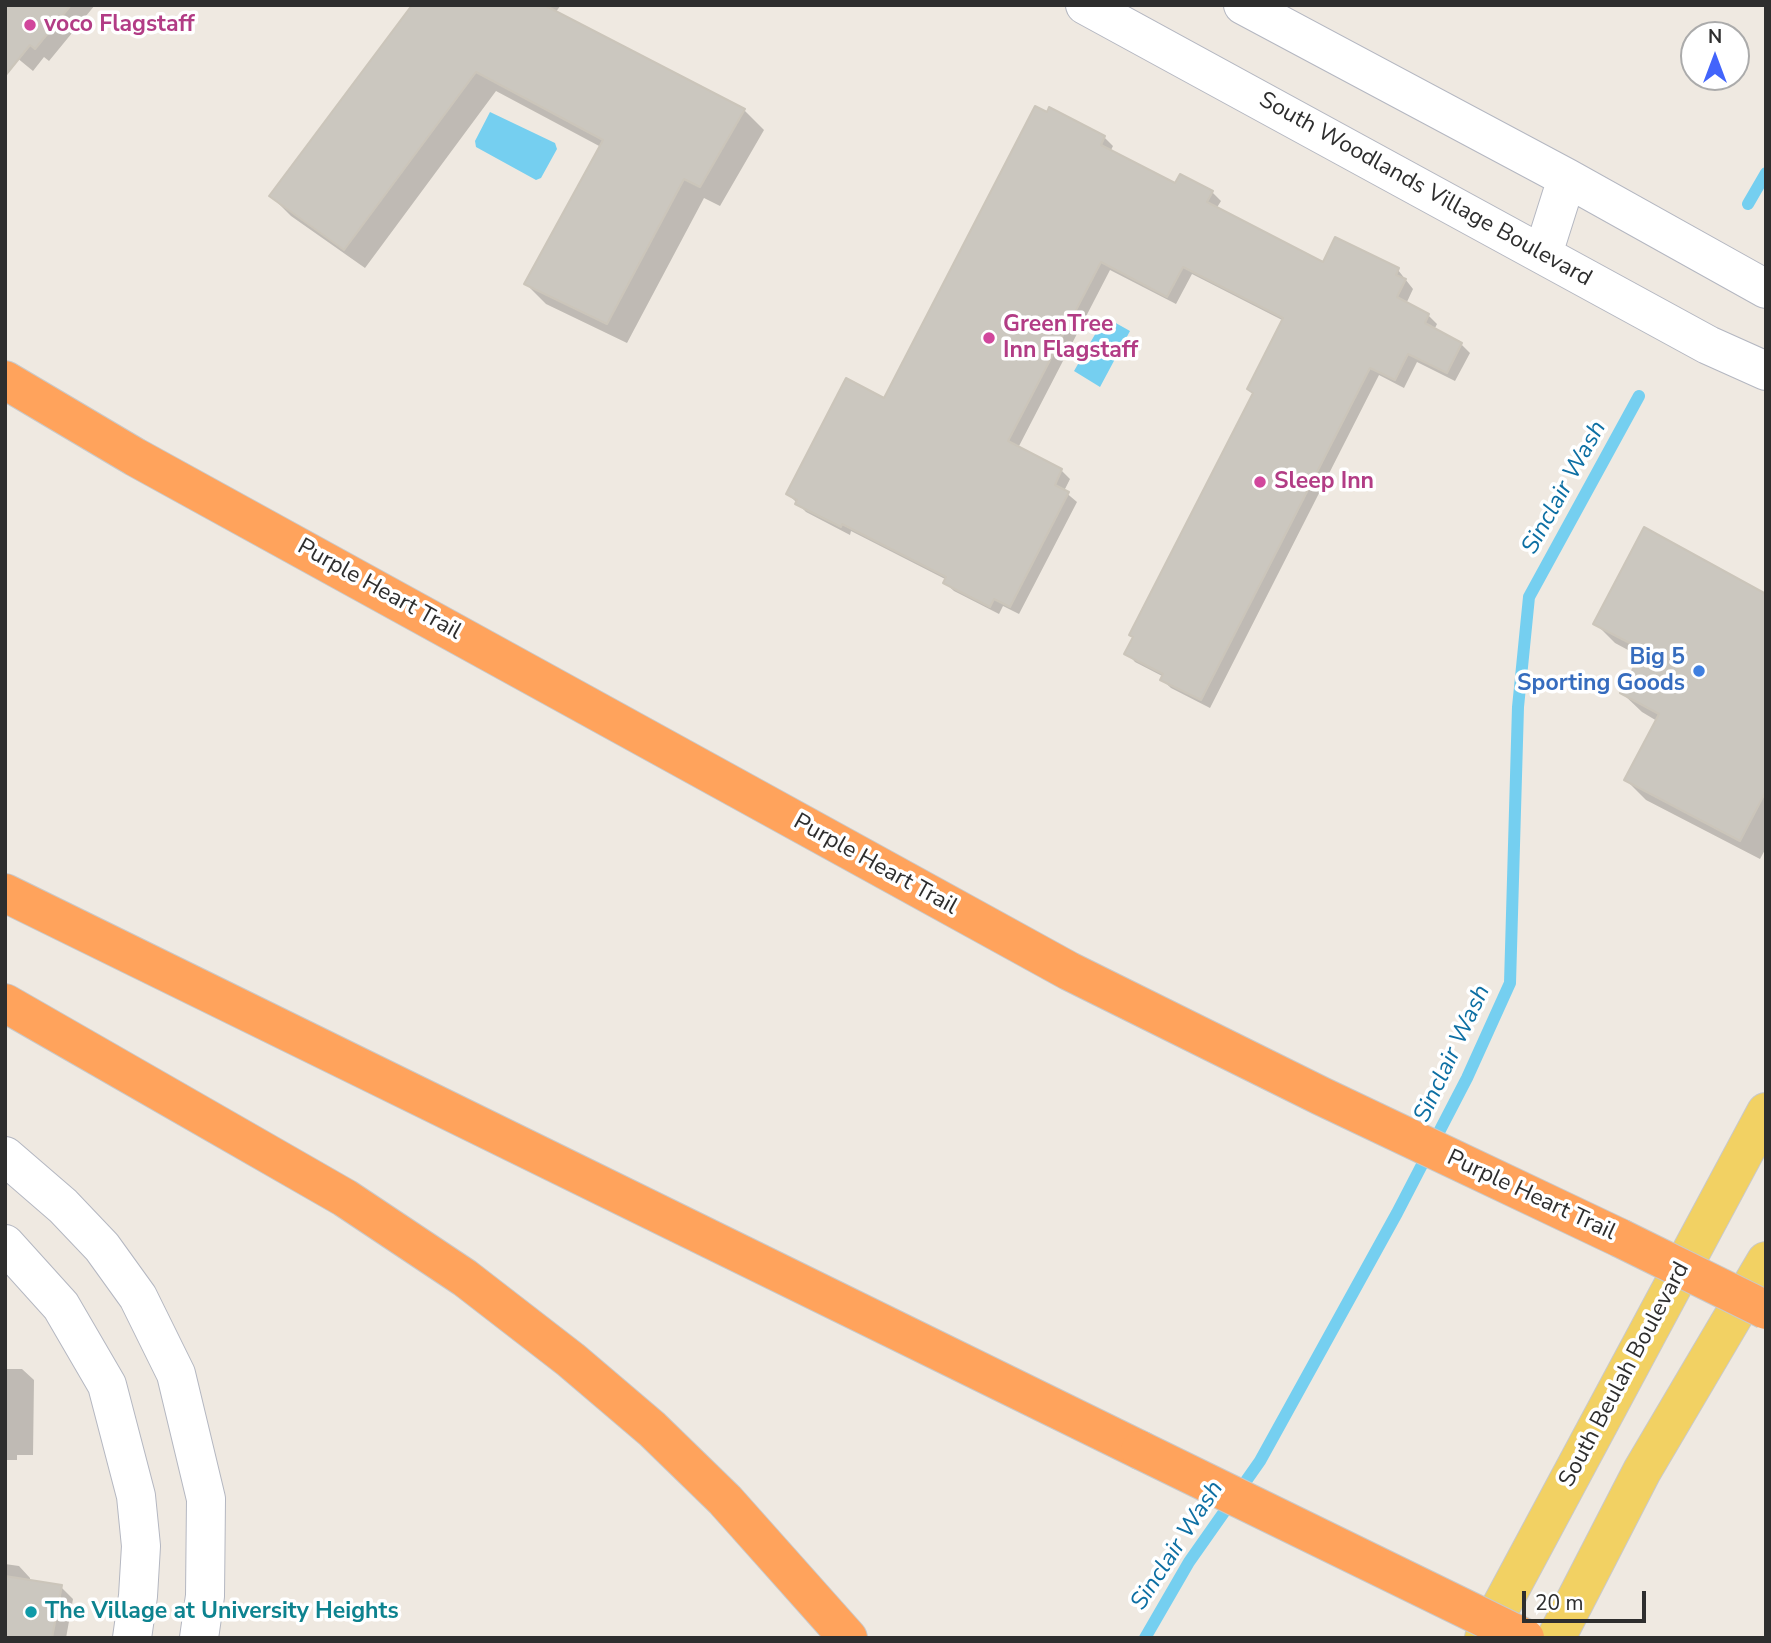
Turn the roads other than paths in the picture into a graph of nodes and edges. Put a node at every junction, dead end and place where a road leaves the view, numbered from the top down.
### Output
1 (1086, 5) edge
2 (1243, 5) edge
3 (1567, 178) junction
4 (1543, 254) junction
5 (1766, 289) edge
6 (1766, 371) edge
7 (5, 380) edge
8 (5, 893) edge
9 (5, 1003) edge
10 (1766, 1112) edge
11 (5, 1156) edge
12 (1620, 1238) junction
13 (5, 1244) edge
14 (1766, 1261) edge
15 (1766, 1286) edge
16 (1766, 1310) edge
17 (132, 1638) edge
18 (199, 1638) edge
19 (848, 1638) edge
20 (1484, 1638) edge
21 (1525, 1638) edge
22 (1556, 1638) edge

1 - 4 street, South Woodlands Village Boulevard
2 - 3 street
3 - 4 street
3 - 5 street
4 - 6 street, South Woodlands Village Boulevard
7 - 12 highway, Purple Heart Trail
8 - 21 highway, bridge
9 - 19 highway
10 - 20 main road, South Beulah Boulevard
11 - 18 street
12 - 15 highway, bridge
12 - 16 highway, Purple Heart Trail, bridge
13 - 17 street
14 - 22 main road

